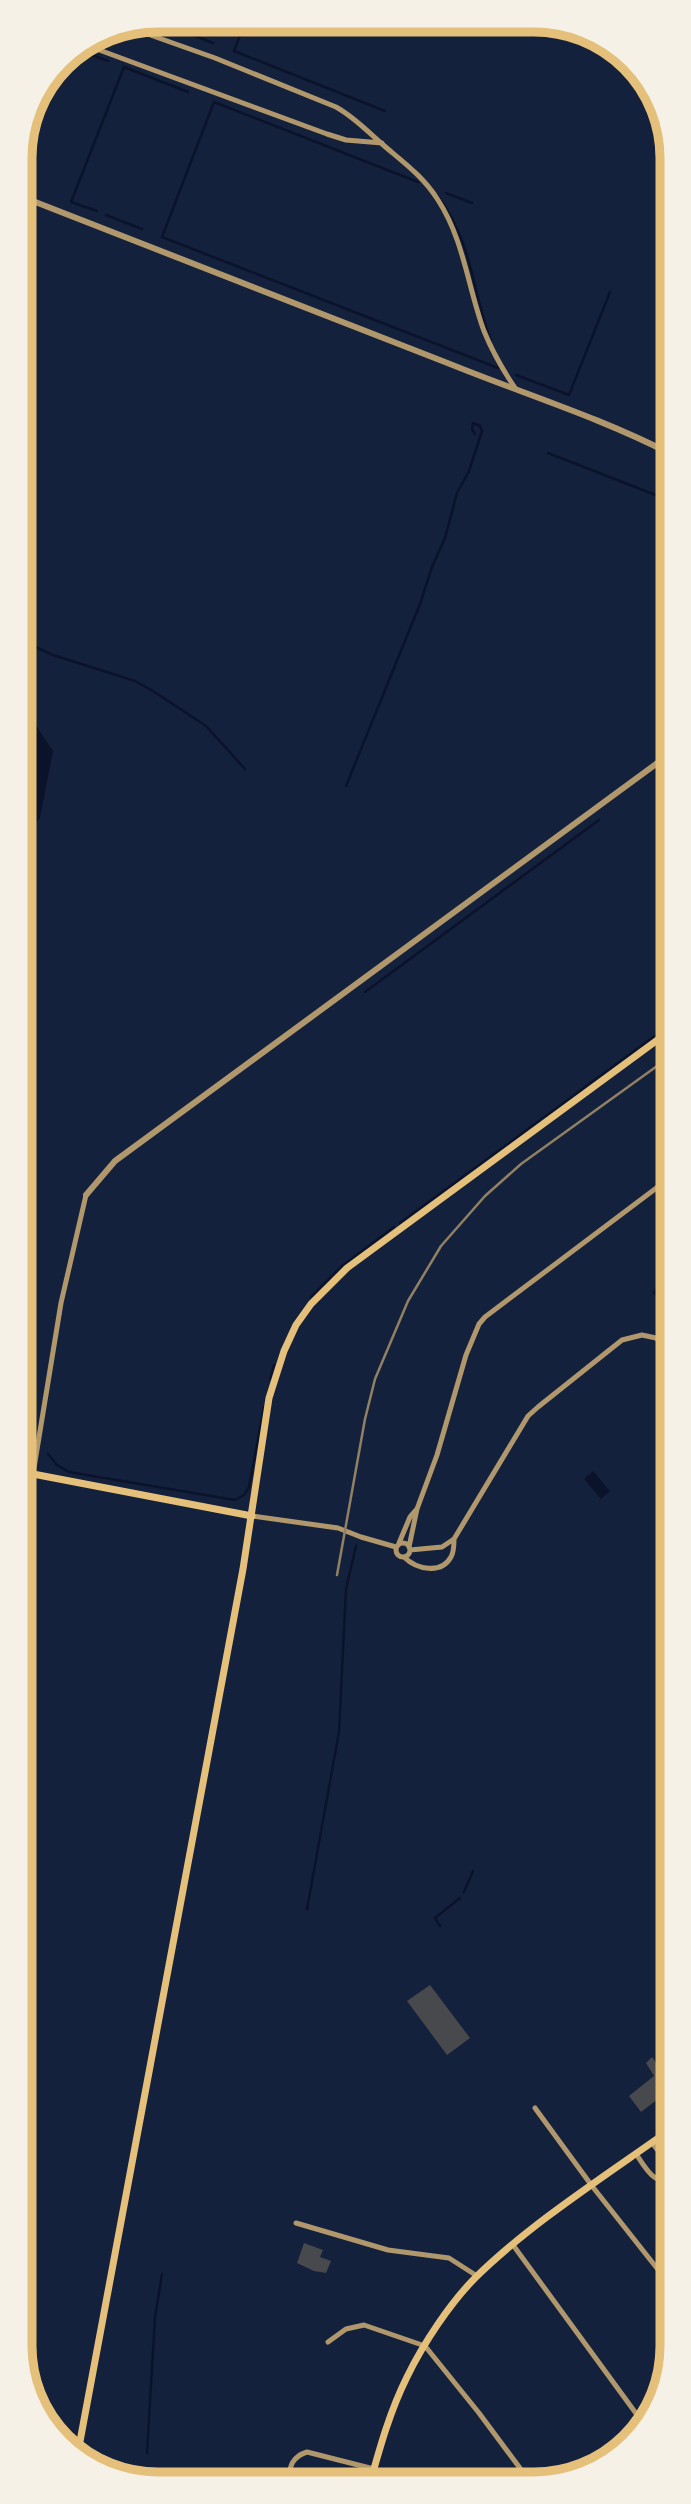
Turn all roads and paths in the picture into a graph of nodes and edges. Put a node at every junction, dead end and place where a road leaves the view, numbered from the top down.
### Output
1 (144, 33) edge
2 (95, 48) edge
3 (382, 143) junction
4 (32, 201) edge
5 (515, 388) junction
6 (660, 448) edge
7 (660, 761) edge
8 (660, 1040) edge
9 (660, 1186) edge
10 (86, 1195) joint
11 (659, 1341) edge
12 (33, 1474) junction
13 (32, 1479) edge
14 (417, 1509) junction
15 (252, 1516) junction
16 (454, 1539) junction
17 (397, 1545) junction
18 (410, 1549) junction
19 (404, 1557) junction
20 (535, 2108) dead end
21 (659, 2139) edge
22 (652, 2143) junction
23 (659, 2152) edge
24 (636, 2154) junction
25 (659, 2180) edge
26 (592, 2186) junction
27 (296, 2223) dead end
28 (513, 2245) junction
29 (659, 2271) edge
30 (477, 2276) junction
31 (328, 2342) dead end
32 (425, 2346) junction
33 (638, 2417) edge
34 (79, 2445) edge
35 (374, 2469) junction
36 (289, 2472) edge
37 (373, 2472) edge
38 (523, 2472) edge

1 - 3 street
2 - 3 street
3 - 5 street
4 - 5 street
5 - 6 street
7 - 10 street
8 - 15 main road
9 - 14 street
10 - 12 street
11 - 16 street
12 - 13 main road
12 - 15 main road
14 - 17 street
14 - 18 street
15 - 17 street
15 - 34 main road
16 - 18 street
16 - 19 street
17 - 18 street
17 - 19 street
18 - 19 street
20 - 26 street
21 - 22 main road
22 - 23 street
22 - 24 main road
24 - 25 street
24 - 26 main road
26 - 28 main road
26 - 29 street
27 - 30 street
28 - 30 main road
28 - 33 street
30 - 32 main road
31 - 32 street
32 - 35 main road
32 - 38 street
35 - 36 street
35 - 37 main road

